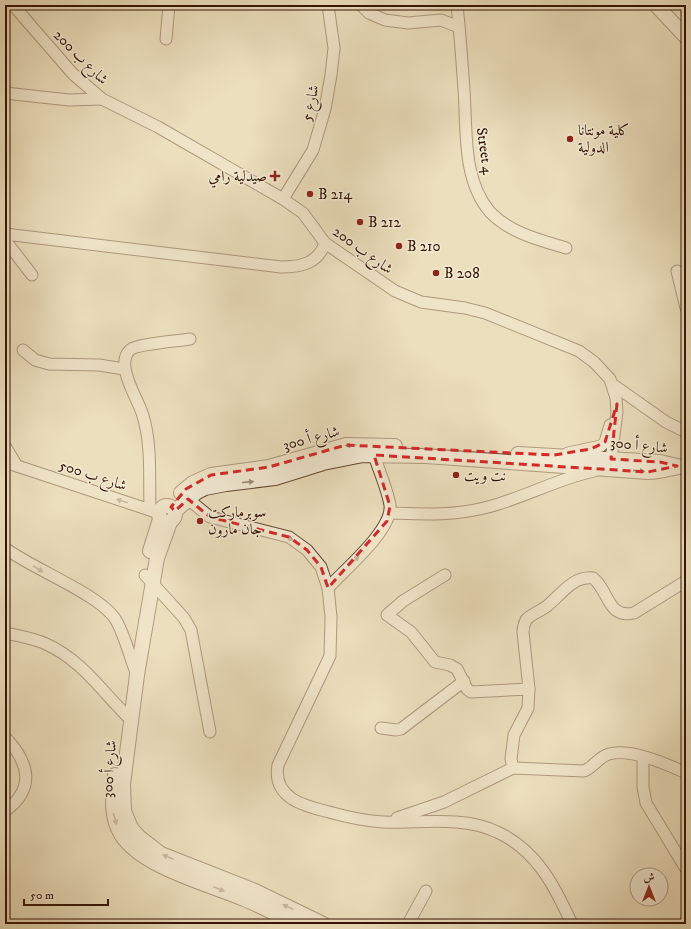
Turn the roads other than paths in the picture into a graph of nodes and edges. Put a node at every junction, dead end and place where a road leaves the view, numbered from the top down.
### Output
1 (13, 5) edge
2 (168, 5) edge
3 (328, 5) edge
4 (361, 5) edge
5 (656, 5) edge
6 (457, 7) edge
7 (666, 11) edge
8 (441, 20) junction
9 (459, 27) junction
10 (686, 37) edge
11 (166, 39) dead end
12 (5, 92) edge
13 (102, 99) junction
14 (283, 198) junction
15 (5, 234) edge
16 (5, 240) edge
17 (325, 244) junction
18 (566, 248) dead end
19 (677, 271) dead end
20 (32, 275) dead end
21 (686, 308) edge
22 (190, 339) dead end
23 (23, 350) dead end
24 (124, 369) junction
25 (612, 384) junction
26 (617, 404) junction
27 (686, 432) edge
28 (5, 446) edge
29 (373, 450) junction
30 (554, 455) junction
31 (5, 462) edge
32 (610, 464) junction
33 (17, 466) junction
34 (681, 466) edge
35 (225, 478) junction
36 (188, 499) junction
37 (390, 513) junction
38 (164, 514) junction
39 (5, 548) edge
40 (445, 575) dead end
41 (149, 578) junction
42 (686, 582) edge
43 (328, 588) junction
44 (5, 633) edge
45 (130, 659) junction
46 (137, 675) junction
47 (464, 681) junction
48 (529, 689) junction
49 (127, 716) junction
50 (381, 728) dead end
51 (210, 732) dead end
52 (5, 737) edge
53 (643, 757) junction
54 (513, 768) junction
55 (686, 773) edge
56 (5, 811) edge
57 (384, 822) junction
58 (184, 869) junction
59 (686, 869) edge
60 (426, 891) dead end
61 (315, 922) edge
62 (296, 924) edge
63 (408, 924) edge
64 (572, 924) edge

1 - 13 street, شارع ب 200
2 - 11 street
3 - 14 street, شارع 5
4 - 8 street
5 - 7 street
6 - 8 street
6 - 9 street, Street 4
7 - 10 street
8 - 9 street
9 - 18 street, Street 4
12 - 13 street
13 - 14 street, شارع ب 200
14 - 17 street, شارع ب 200
15 - 17 street
16 - 20 street
17 - 25 street, شارع ب 200
19 - 21 street
22 - 24 street
23 - 24 street
24 - 38 street
25 - 26 street, شارع ب 200
25 - 27 street
26 - 30 street
26 - 32 street, شارع ب 200
28 - 33 street
29 - 30 street, شارع أ 300
29 - 32 street, شارع أ 300
29 - 35 street, شارع أ 300
29 - 37 street
30 - 32 street, شارع أ 300
31 - 33 street, شارع ب 500
32 - 34 street, شارع أ 300
32 - 37 street
38 -> 33 street, شارع ب 500
35 - 36 street, شارع أ 300
35 - 38 street, شارع أ 300
36 - 38 street, شارع أ 300
36 -> 43 street
43 -> 37 street
38 - 41 street, شارع أ 300
39 -> 45 street
40 - 47 street
41 - 45 street, شارع أ 300
41 - 46 street, شارع أ 300
41 - 51 street
42 - 48 street
43 - 57 street
44 - 49 street
45 - 46 street
45 - 49 street, شارع أ 300
46 - 49 street, شارع أ 300
47 - 48 street
47 - 50 street
48 - 54 street
49 - 58 street, شارع أ 300
52 - 56 street
53 - 54 street
53 - 55 street
53 - 59 street
54 - 57 street
57 - 64 street
61 -> 58 street, شارع أ 300
58 -> 62 street, شارع أ 300
60 - 63 street

